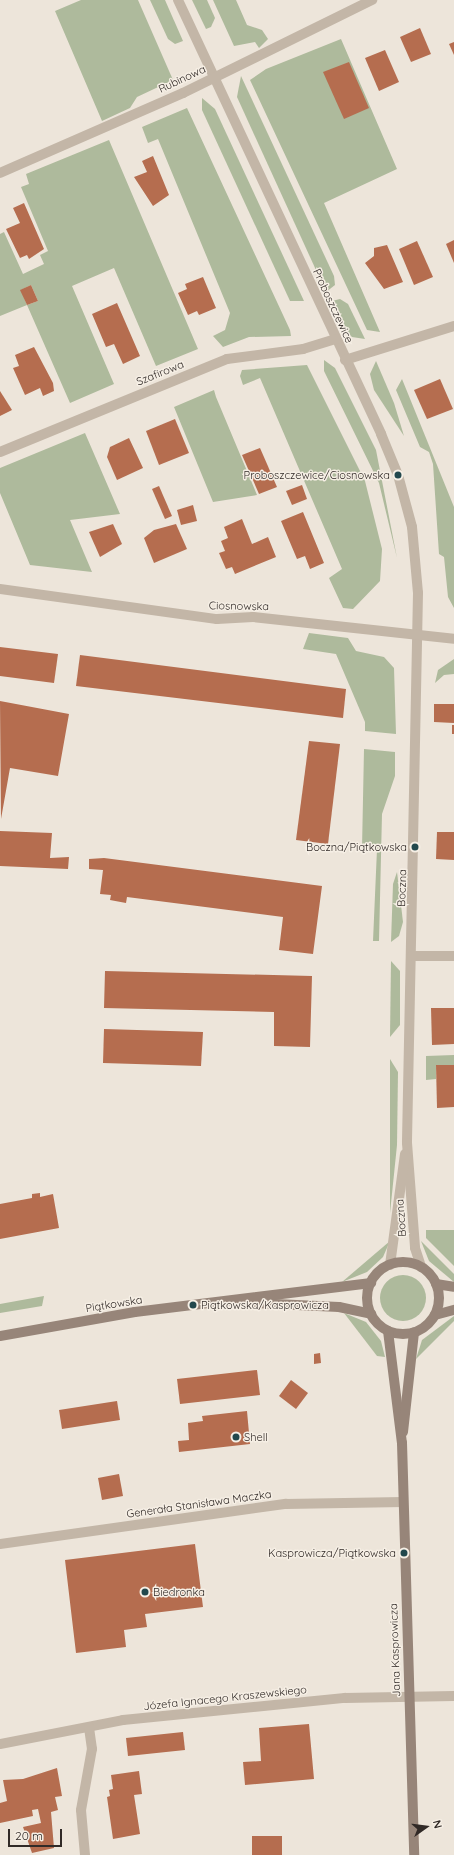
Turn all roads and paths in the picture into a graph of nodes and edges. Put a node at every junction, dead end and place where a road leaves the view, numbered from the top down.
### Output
1 (178, 0) edge
2 (372, 0) edge
3 (213, 78) junction
4 (0, 173) edge
5 (454, 326) edge
6 (335, 339) junction
7 (345, 360) junction
8 (0, 452) edge
9 (0, 589) edge
10 (417, 635) junction
11 (454, 639) edge
12 (412, 956) junction
13 (454, 956) edge
14 (407, 1142) junction
15 (390, 1265) junction
16 (421, 1267) junction
17 (371, 1283) junction
18 (436, 1284) junction
19 (454, 1287) edge
20 (233, 1302) junction
21 (454, 1310) edge
22 (371, 1314) junction
23 (435, 1315) junction
24 (388, 1331) junction
25 (414, 1332) junction
26 (0, 1336) edge
27 (402, 1443) junction
28 (403, 1502) junction
29 (0, 1544) edge
30 (454, 1696) edge
31 (409, 1697) junction
32 (88, 1727) junction
33 (0, 1744) edge
34 (85, 1855) edge
35 (414, 1855) edge

1 - 3 street, Proboszczewice
2 - 3 street, Rubinowa
3 - 4 street, Rubinowa
3 - 6 street, Proboszczewice
5 - 7 street
6 - 7 street, Proboszczewice
6 - 8 street, Szafirowa
7 - 10 street, Proboszczewice
9 - 10 street, Ciosnowska
10 - 11 street, Ciosnowska
10 - 12 street, Boczna
12 - 13 street
12 - 14 street, Boczna
14 - 15 street, Boczna
14 - 16 street, Boczna
15 - 16 main road
15 - 17 main road
16 - 18 main road
17 - 20 main road, Piątkowska
17 - 22 main road
18 - 19 main road
18 - 23 main road
20 - 22 main road, Piątkowska
20 - 26 main road, Piątkowska
21 - 23 main road
22 - 24 main road
23 - 25 main road
24 - 25 main road
24 - 27 main road, Jana Kasprowicza
25 - 27 main road, Jana Kasprowicza
27 - 28 main road, Jana Kasprowicza
28 - 29 street, Generała Stanisława Maczka
28 - 31 main road, Jana Kasprowicza
30 - 31 street, Józefa Ignacego Kraszewskiego
31 - 32 street, Józefa Ignacego Kraszewskiego
31 - 35 main road, Jana Kasprowicza
32 - 33 street, Józefa Ignacego Kraszewskiego
32 - 34 street

